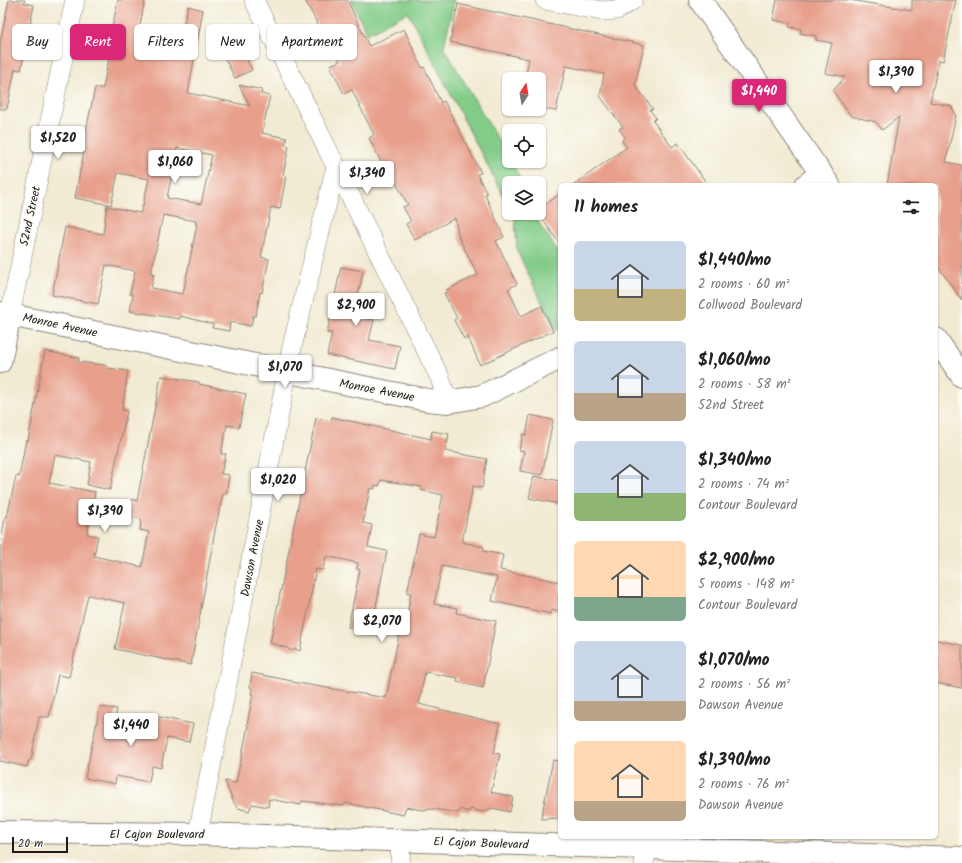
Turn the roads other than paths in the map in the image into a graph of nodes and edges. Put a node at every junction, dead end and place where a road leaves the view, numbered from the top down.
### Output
1 (75, 0) edge
2 (254, 0) edge
3 (545, 0) edge
4 (633, 0) edge
5 (700, 0) edge
6 (336, 166) junction
7 (818, 181) edge
8 (5, 314) edge
9 (938, 342) edge
10 (558, 359) edge
11 (0, 362) edge
12 (288, 372) junction
13 (962, 376) edge
14 (448, 402) junction
15 (0, 832) edge
16 (198, 834) junction
17 (401, 840) junction
18 (647, 850) edge
19 (962, 858) edge
20 (400, 863) edge

1 - 8 street, 52nd Street
2 - 6 street
3 - 4 street
5 - 7 main road
6 - 12 street, Dawson Avenue
6 - 14 street
8 - 11 main road, 52nd Street
8 - 12 main road, Monroe Avenue
9 - 13 main road
10 - 14 main road, Monroe Avenue
12 - 14 main road, Monroe Avenue
12 - 16 street, Dawson Avenue
15 - 16 main road, El Cajon Boulevard
16 - 17 main road, El Cajon Boulevard
17 - 18 main road, El Cajon Boulevard
17 - 20 street
18 - 19 main road, El Cajon Boulevard

